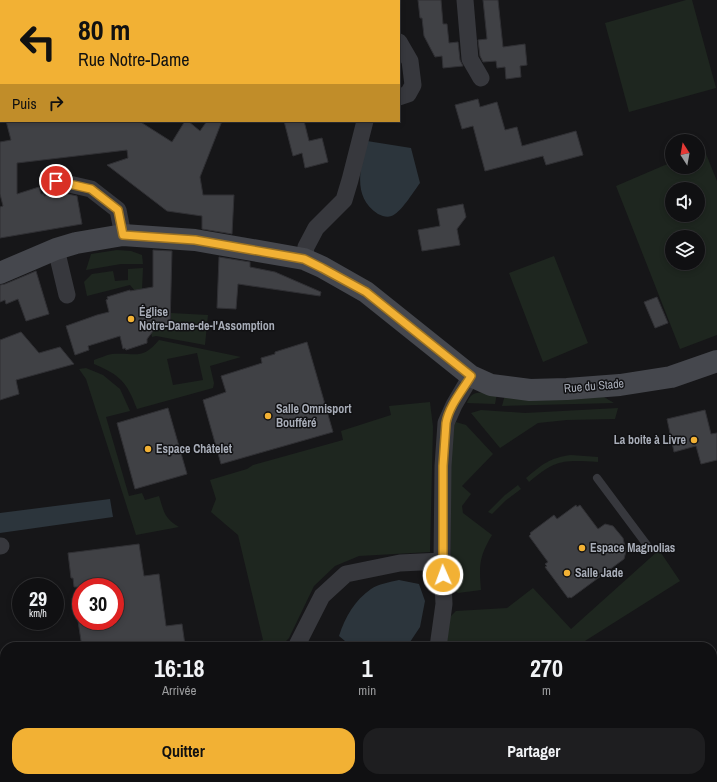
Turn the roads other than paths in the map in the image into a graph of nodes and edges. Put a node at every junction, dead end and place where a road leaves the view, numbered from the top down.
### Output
1 (465, 0) edge
2 (400, 44) edge
3 (481, 78) dead end
4 (400, 96) edge
5 (365, 122) edge
6 (56, 181) dead end
7 (123, 235) junction
8 (56, 249) junction
9 (304, 259) junction
10 (0, 273) edge
11 (67, 295) dead end
12 (717, 361) edge
13 (471, 376) junction
14 (597, 478) dead end
15 (647, 544) dead end
16 (442, 560) junction
17 (299, 642) edge
18 (439, 642) edge

1 - 3 street
2 - 4 street
5 - 9 street
6 - 7 street
7 - 8 street, Rue du Stade
7 - 9 street, Rue du Stade
8 - 10 street, Rue du Stade
8 - 11 street
9 - 13 street, Rue du Stade
12 - 13 street, Rue du Stade
13 - 16 street
14 - 15 lane
16 - 17 street
16 - 18 street

